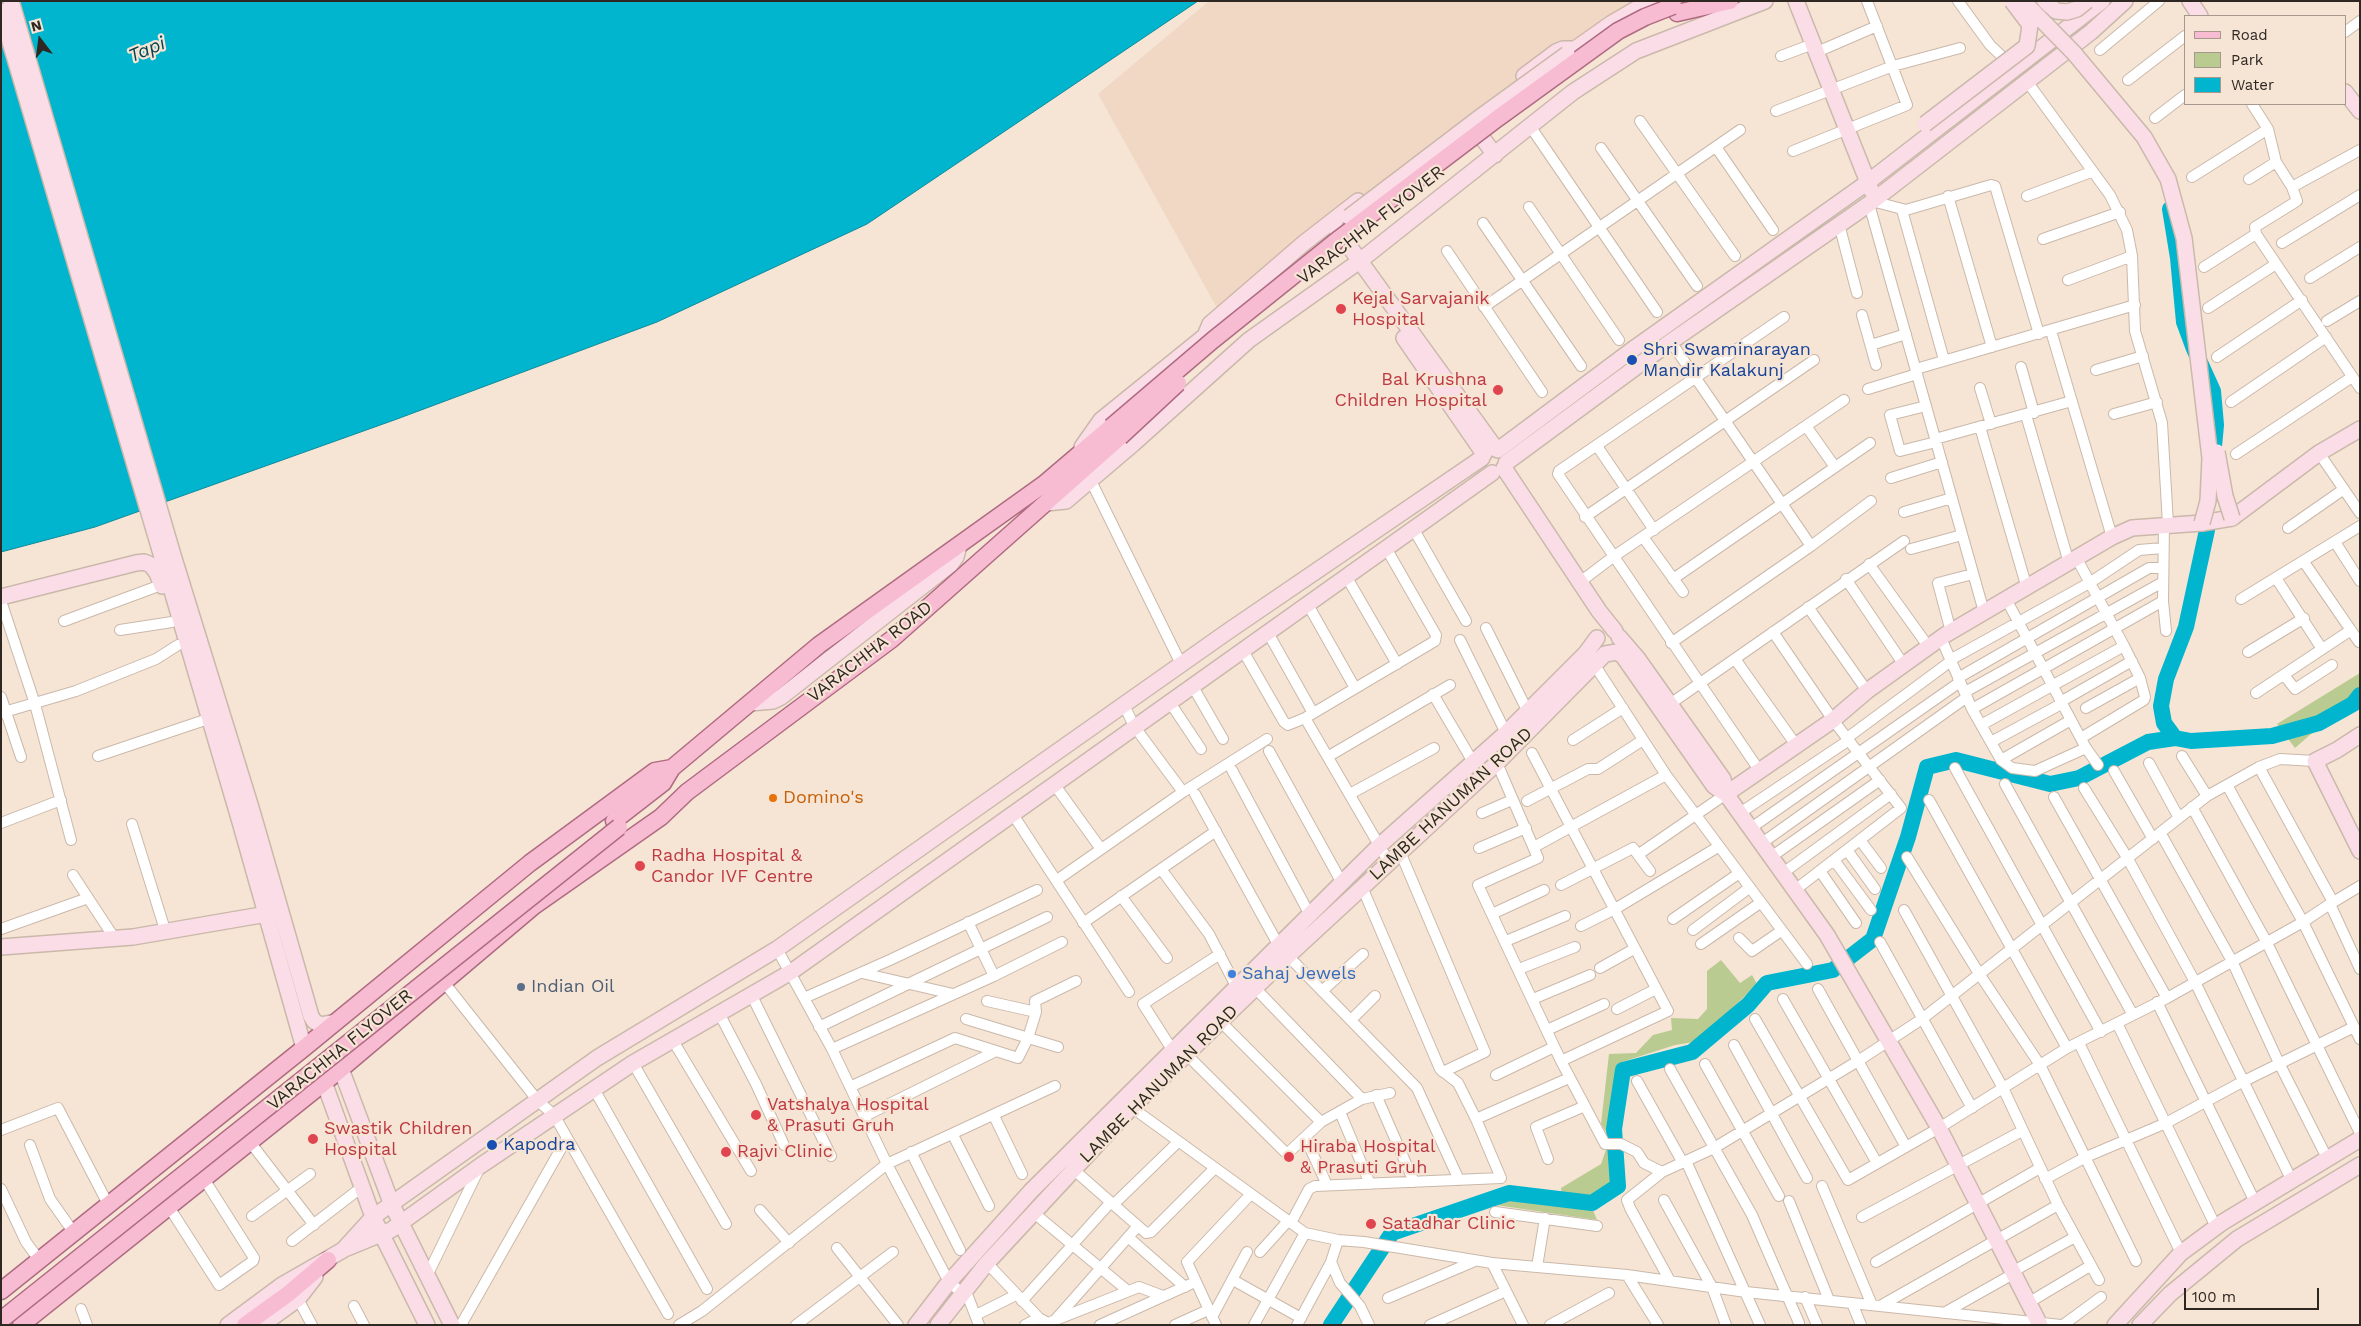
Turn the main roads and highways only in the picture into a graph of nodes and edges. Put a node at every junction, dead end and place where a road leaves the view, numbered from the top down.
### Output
1 (1730, 1) edge
2 (1679, 7) edge
3 (1115, 432) junction
4 (1046, 503) joint
5 (672, 768) junction
6 (687, 792) junction
7 (617, 824) junction
8 (401, 968) junction
9 (424, 997) junction
10 (175, 1152) junction
11 (202, 1181) junction
12 (328, 1260) road end
13 (1, 1291) edge
14 (1, 1306) edge
15 (1, 1320) edge
16 (37, 1320) edge
17 (21, 1325) edge
18 (245, 1325) edge

1 - 2 main road, VARACHHA FLYOVER
2 - 3 main road, VARACHHA FLYOVER, bridge
3 - 4 main road, VARACHHA FLYOVER
3 - 5 main road, VARACHHA FLYOVER
4 - 6 main road, VARACHHA ROAD
5 - 7 main road, VARACHHA FLYOVER
5 - 8 main road
6 - 7 main road, VARACHHA FLYOVER
6 - 9 main road
7 - 14 main road, VARACHHA FLYOVER
7 - 15 main road, VARACHHA FLYOVER, bridge
8 - 9 main road
8 - 10 main road
9 - 11 main road
10 - 11 main road
10 - 13 main road
11 - 16 main road
12 - 18 main road
16 - 17 main road

